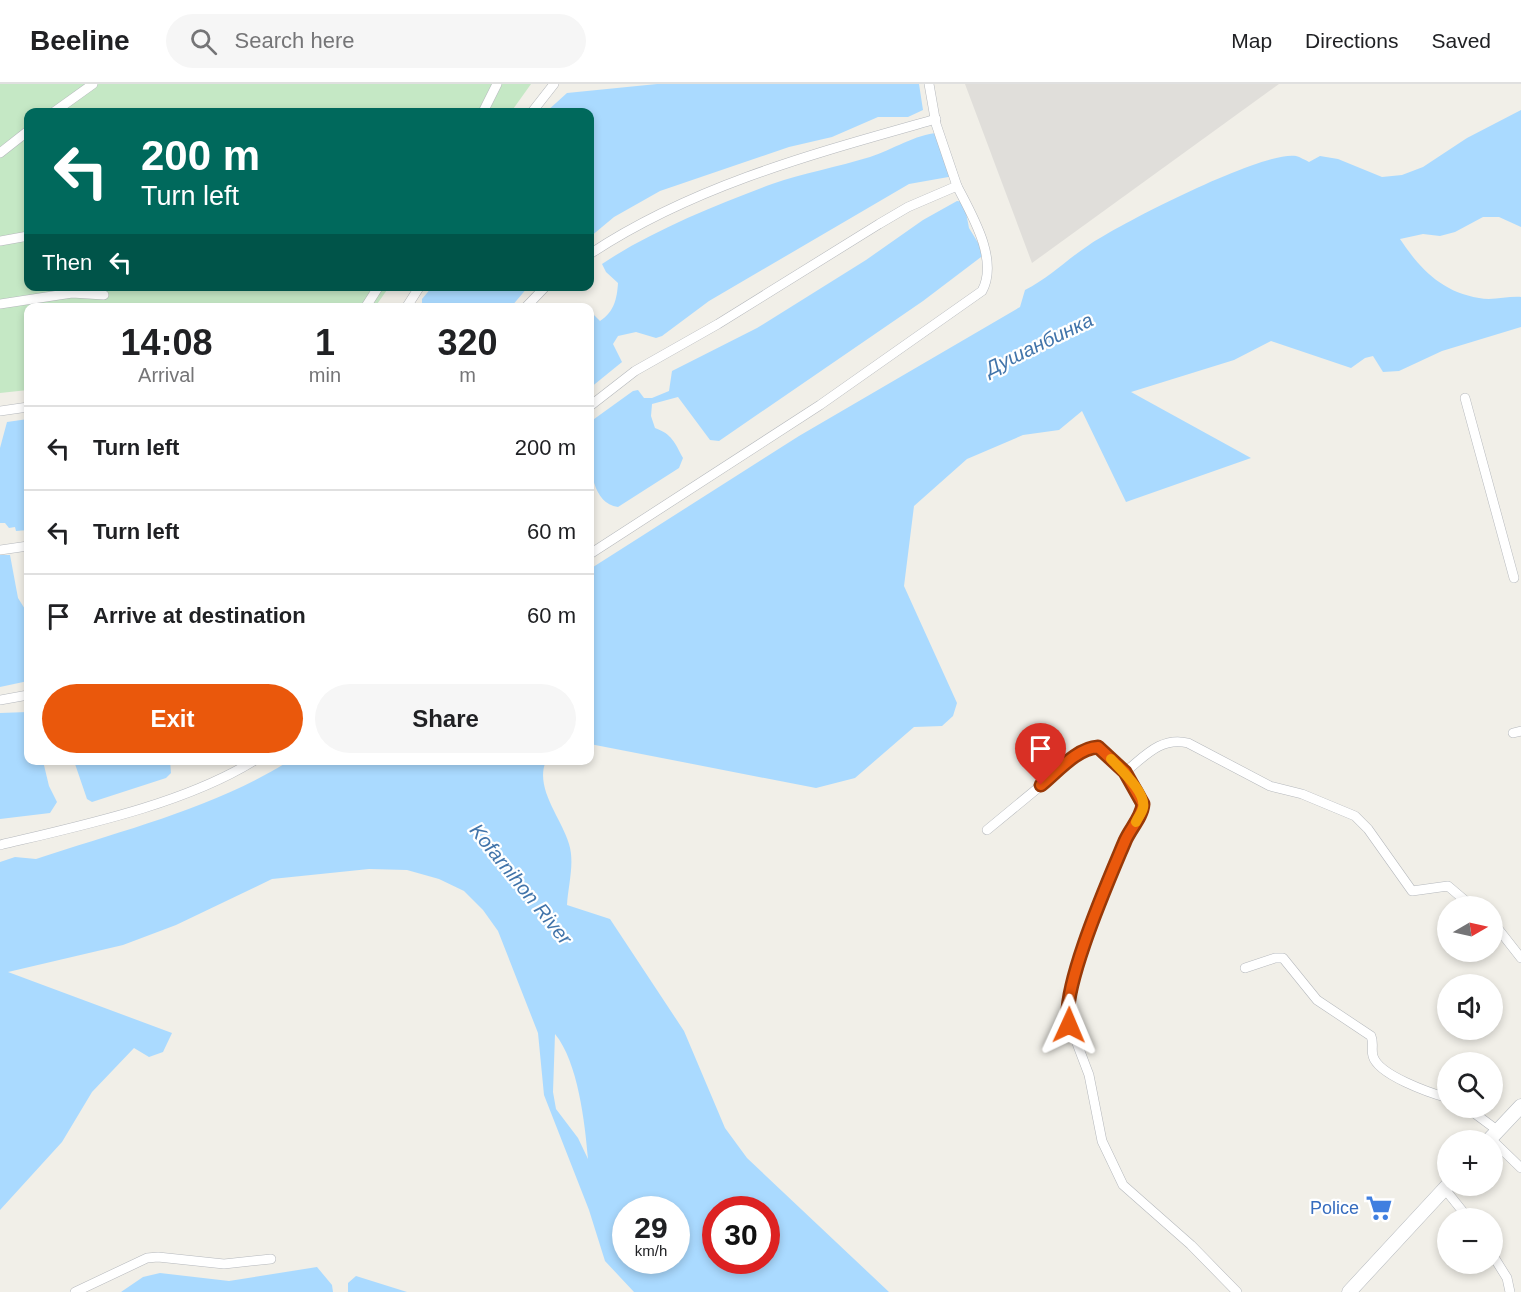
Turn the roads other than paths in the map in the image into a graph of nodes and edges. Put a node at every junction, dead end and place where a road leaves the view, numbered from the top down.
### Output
1 (93, 84) edge
2 (497, 84) edge
3 (554, 84) edge
4 (929, 84) edge
5 (84, 87) edge
6 (59, 108) edge
7 (485, 108) edge
8 (535, 108) edge
9 (936, 119) junction
10 (24, 134) edge
11 (0, 151) edge
12 (957, 186) junction
13 (24, 237) edge
14 (0, 241) edge
15 (594, 251) edge
16 (541, 291) edge
17 (105, 295) dead end
18 (530, 303) edge
19 (0, 304) edge
20 (1465, 398) dead end
21 (594, 403) edge
22 (24, 408) edge
23 (0, 411) edge
24 (24, 547) edge
25 (0, 550) edge
26 (594, 551) edge
27 (1514, 578) dead end
28 (24, 696) edge
29 (0, 700) edge
30 (247, 765) edge
31 (1125, 772) junction
32 (987, 831) dead end
33 (0, 844) edge
34 (1460, 896) edge
35 (1503, 935) edge
36 (1521, 958) edge
37 (1245, 968) dead end
38 (1437, 1094) edge
39 (1521, 1106) edge
40 (1476, 1118) edge
41 (1486, 1130) edge
42 (1499, 1130) edge
43 (1503, 1149) edge
44 (1521, 1168) edge
45 (1438, 1196) edge
46 (272, 1259) dead end
47 (1503, 1272) edge
48 (75, 1292) edge
49 (1237, 1292) edge
50 (1349, 1292) edge
51 (1510, 1292) edge

1 - 5 street
2 - 7 street
3 - 8 street
4 - 9 street
5 - 6 street
9 - 12 street
9 - 15 street
10 - 11 street
12 - 21 street
12 - 26 street
13 - 14 street
16 - 18 street
17 - 19 street
20 - 27 street
22 - 23 street
24 - 25 street
28 - 29 street
30 - 33 street
31 - 32 street
31 - 34 street
31 - 49 street
35 - 36 street
37 - 38 street
39 - 42 main road
40 - 41 street
43 - 44 street
45 - 50 main road
46 - 48 street
47 - 51 street

